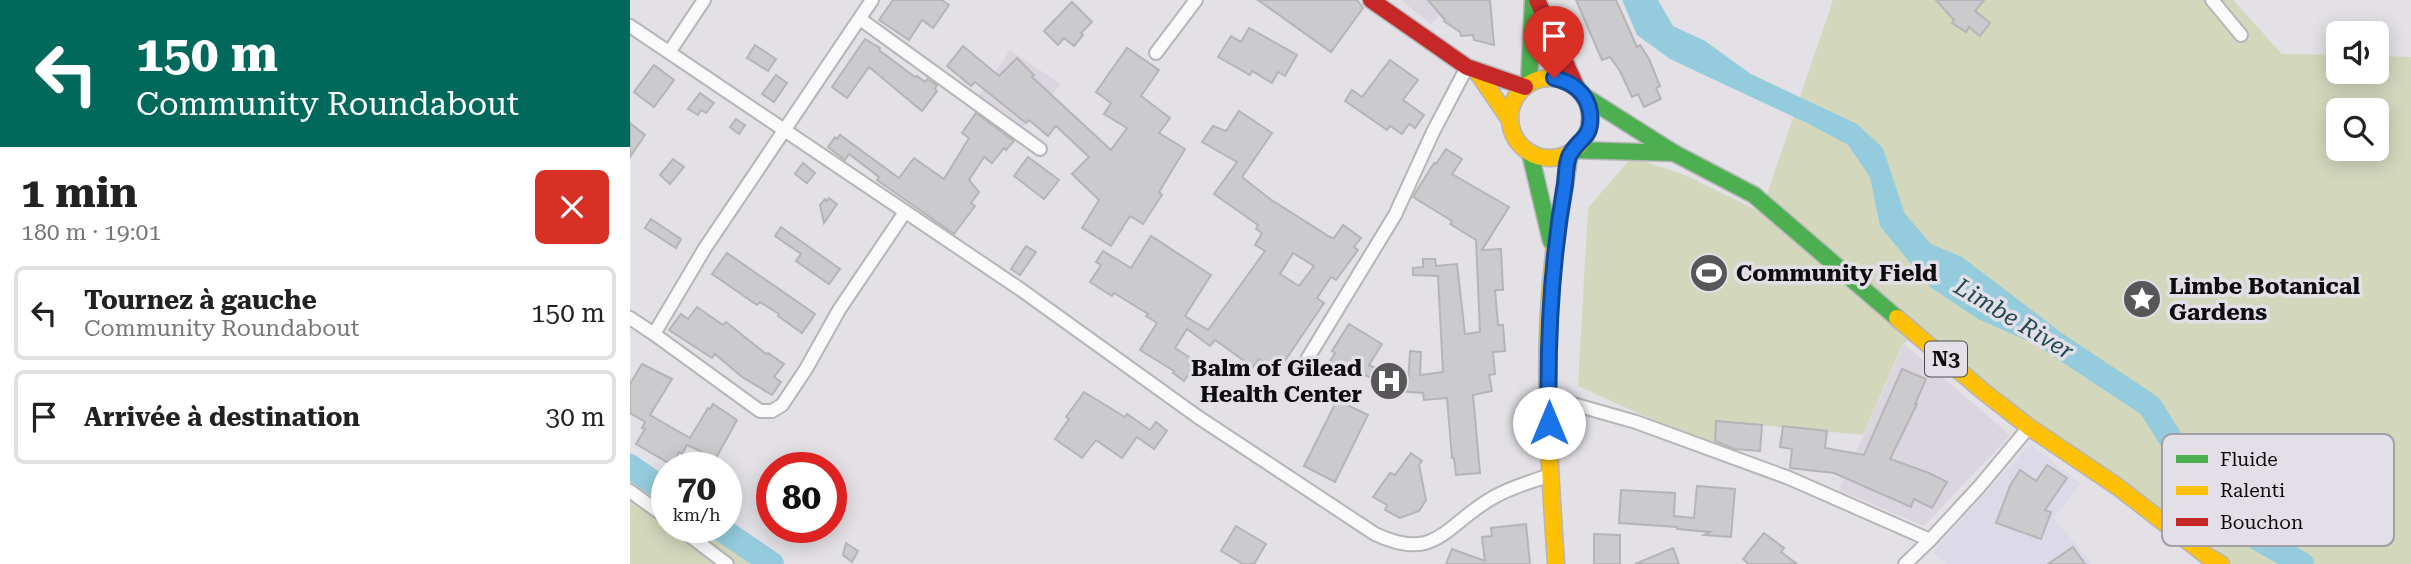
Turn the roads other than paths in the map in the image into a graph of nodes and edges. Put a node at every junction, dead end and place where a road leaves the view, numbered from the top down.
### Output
1 (704, 0) edge
2 (872, 0) edge
3 (1196, 0) edge
4 (1371, 0) edge
5 (1535, 0) edge
6 (2212, 0) edge
7 (860, 19) junction
8 (630, 26) edge
9 (2241, 35) dead end
10 (670, 51) junction
11 (1156, 53) dead end
12 (1472, 69) junction
13 (1527, 85) junction
14 (1581, 92) junction
15 (1510, 120) junction
16 (785, 132) junction
17 (1040, 149) dead end
18 (1572, 151) junction
19 (1530, 153) junction
20 (1674, 153) junction
21 (905, 212) junction
22 (1554, 254) junction
23 (630, 318) edge
24 (654, 334) junction
25 (1307, 361) dead end
26 (1548, 397) junction
27 (2029, 427) junction
28 (1550, 475) junction
29 (630, 491) edge
30 (651, 506) edge
31 (2162, 521) edge
32 (1930, 540) junction
33 (699, 543) edge
34 (2194, 546) edge
35 (727, 564) edge
36 (1556, 564) edge
37 (1905, 564) edge
38 (2221, 564) edge

1 - 10 street
2 - 7 street
3 - 11 street
4 - 12 main road
5 - 13 main road
5 - 14 main road
6 - 9 street
7 - 16 street
7 - 17 street
8 - 10 street
10 - 16 street
12 - 13 main road
12 - 15 main road
12 - 25 street
13 - 14 main road
13 - 15 main road
14 - 18 main road
14 - 20 main road
15 - 19 main road
16 - 21 street
16 - 24 street
18 - 19 main road
18 - 20 main road
18 - 22 main road
19 - 22 main road
20 - 27 main road, N3
21 - 24 street
21 - 28 street
22 - 26 main road
23 - 24 street
26 - 28 main road
26 - 32 street
27 - 31 main road, N3
27 - 32 street
28 - 36 main road
29 - 30 street
32 - 37 street
33 - 35 street
34 - 38 main road, N3

